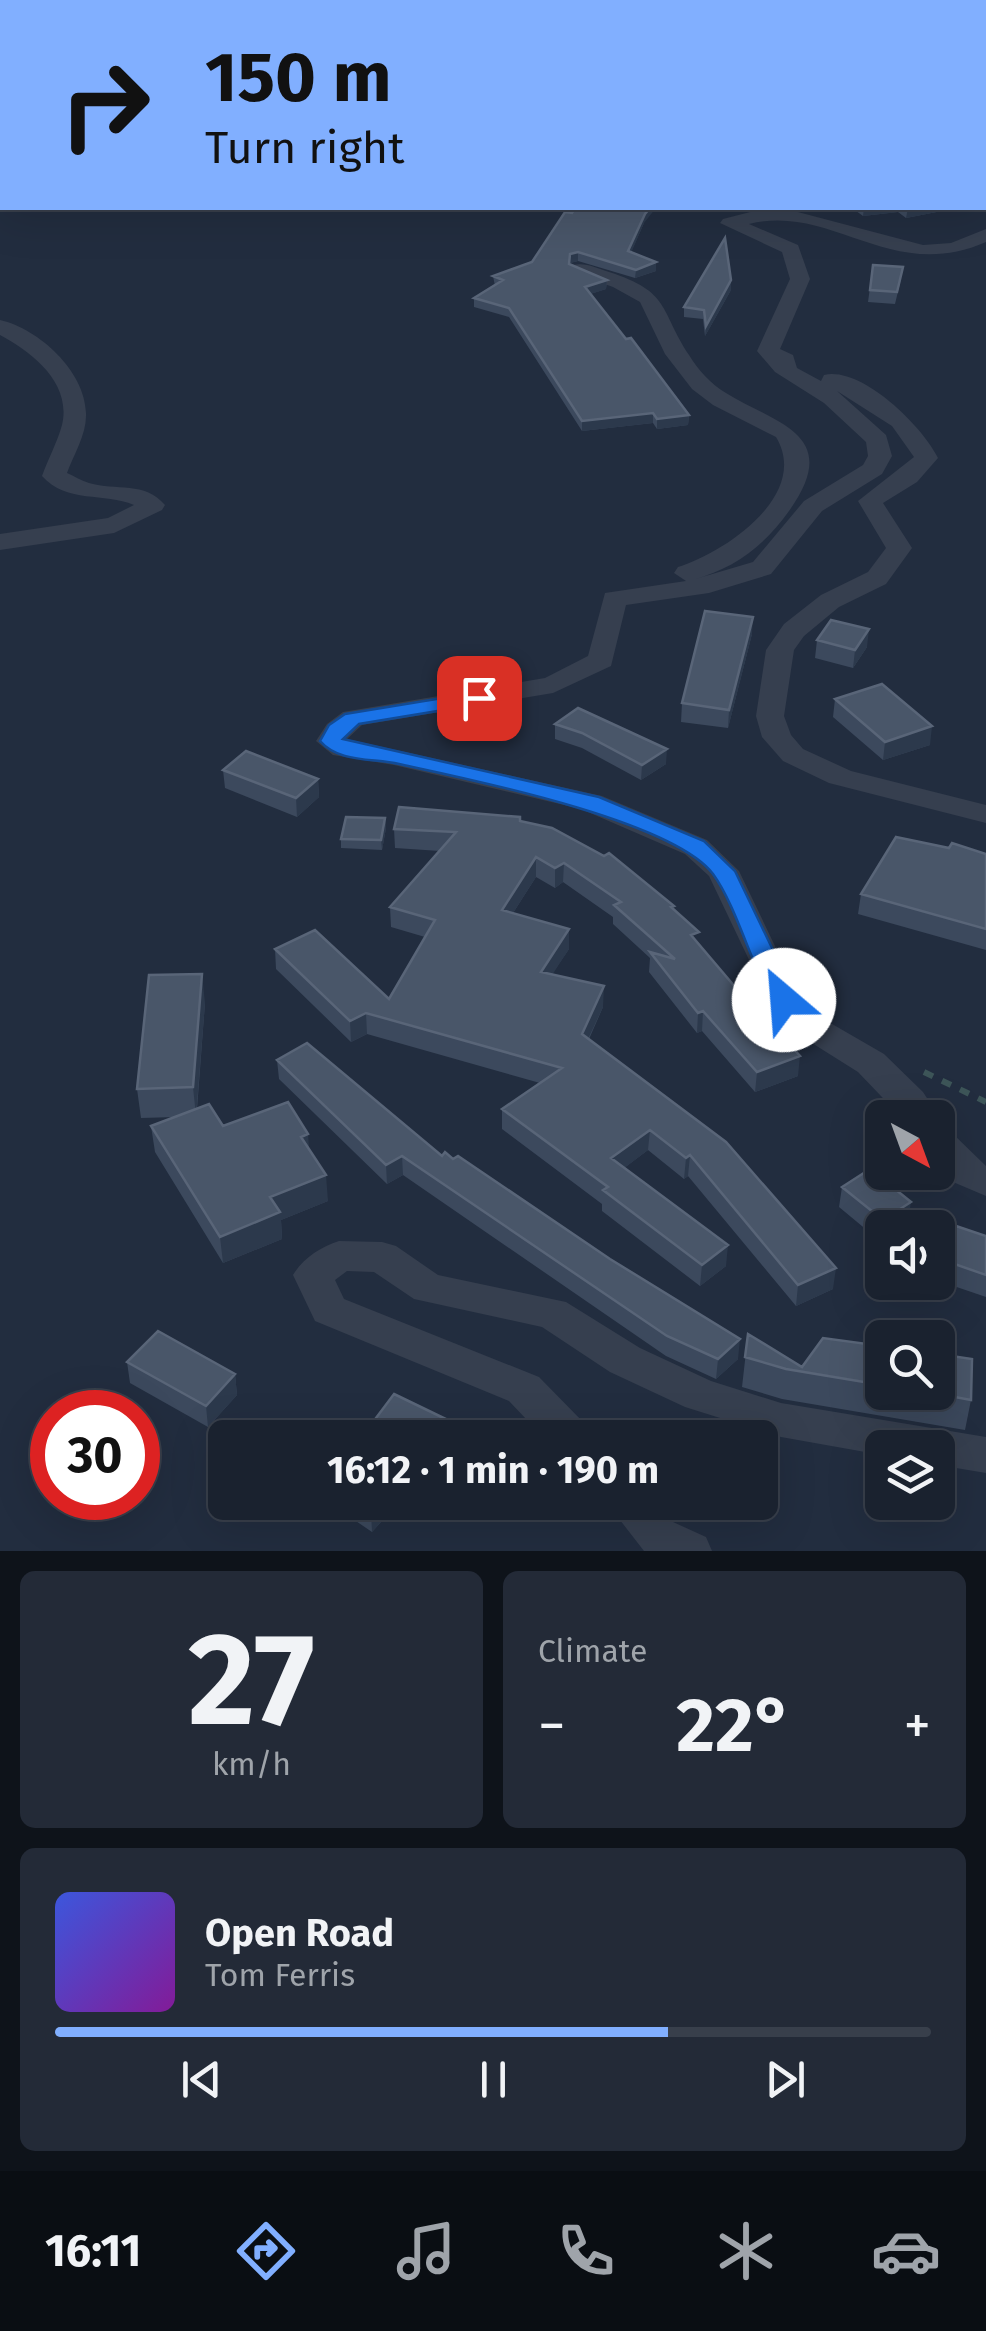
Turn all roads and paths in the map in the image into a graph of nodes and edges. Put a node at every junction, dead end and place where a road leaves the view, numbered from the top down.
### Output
1 (986, 235) edge
2 (580, 269) edge
3 (0, 326) edge
4 (768, 351) junction
5 (0, 542) edge
6 (614, 599) junction
7 (986, 814) edge
8 (909, 1100) edge
9 (955, 1160) edge
10 (986, 1182) edge
11 (554, 1420) edge
12 (986, 1455) edge
13 (643, 1520) edge
14 (690, 1551) edge

1 - 4 street
2 - 6 street
3 - 5 street
4 - 6 street
4 - 7 street
6 - 8 street
9 - 10 street
11 - 12 street
13 - 14 street

